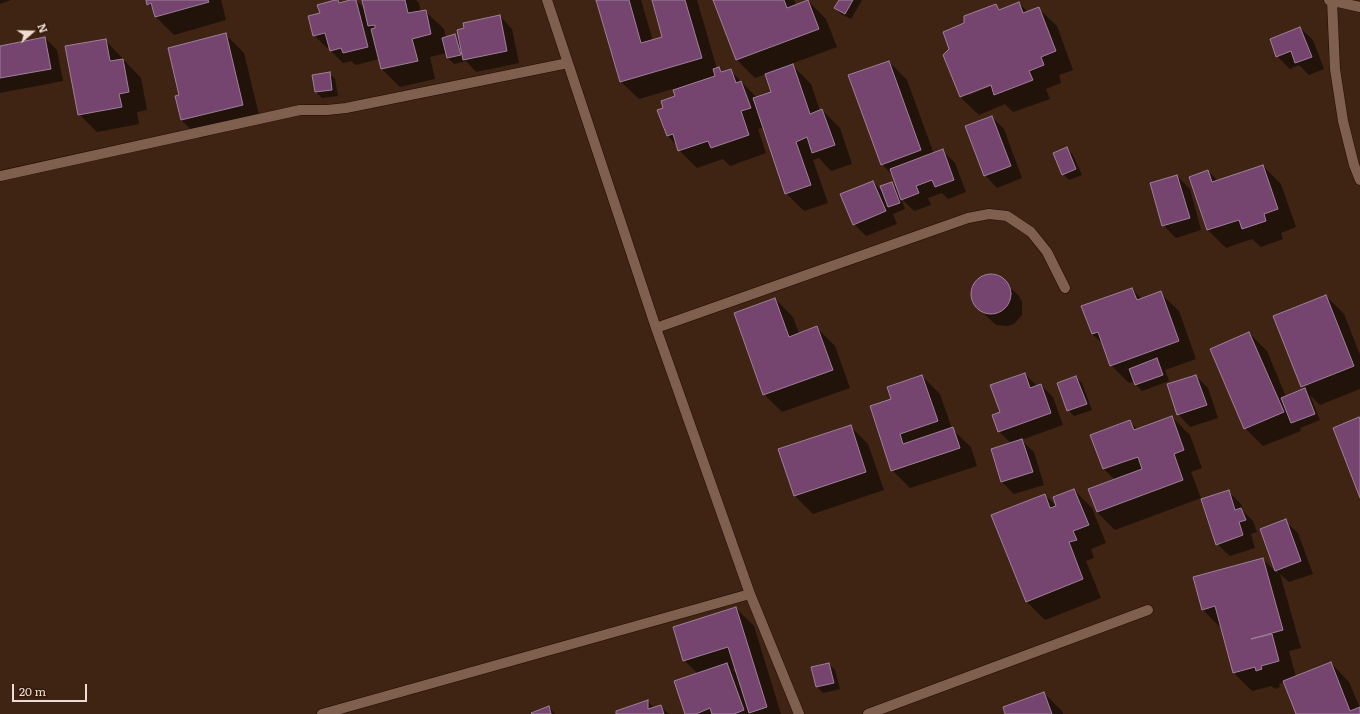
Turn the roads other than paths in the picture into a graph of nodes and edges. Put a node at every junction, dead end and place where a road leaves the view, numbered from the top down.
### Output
1 (547, 0) edge
2 (1331, 0) edge
3 (1360, 7) edge
4 (568, 63) junction
5 (0, 176) edge
6 (1360, 180) edge
7 (1065, 288) dead end
8 (656, 328) junction
9 (750, 594) junction
10 (1148, 610) dead end
11 (322, 714) edge
12 (799, 714) edge
13 (868, 714) edge

1 - 4 street
2 - 3 street
2 - 6 street
4 - 5 street
4 - 8 street
7 - 8 street
8 - 9 street
9 - 11 street
9 - 12 street
10 - 13 street

